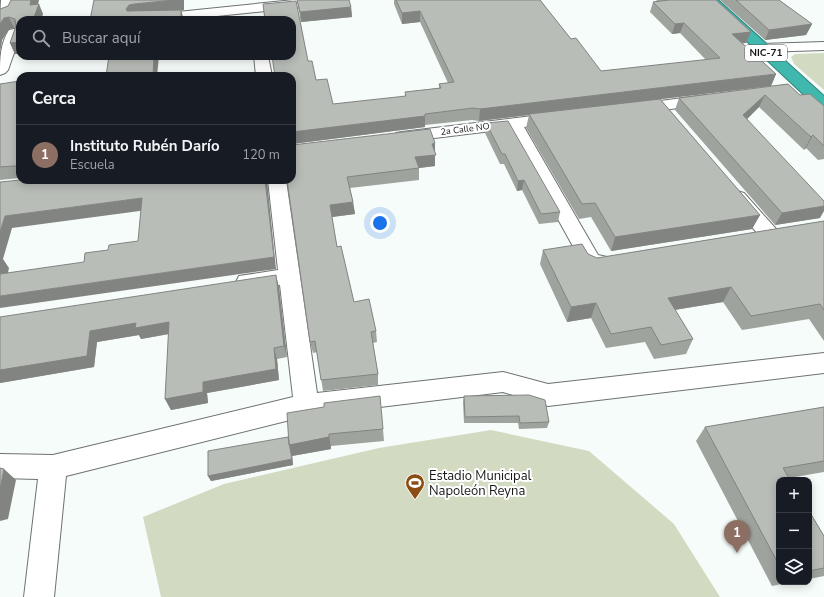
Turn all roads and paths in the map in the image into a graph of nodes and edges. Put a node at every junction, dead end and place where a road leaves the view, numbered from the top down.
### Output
1 (8, 0) edge
2 (333, 0) edge
3 (710, 0) edge
4 (256, 14) edge
5 (0, 16) edge
6 (217, 16) edge
7 (11, 33) edge
8 (824, 46) edge
9 (760, 48) junction
10 (262, 60) edge
11 (0, 70) edge
12 (263, 72) edge
13 (721, 98) edge
14 (824, 105) edge
15 (661, 106) junction
16 (622, 110) edge
17 (575, 116) edge
18 (514, 123) junction
19 (676, 124) edge
20 (387, 138) edge
21 (725, 182) edge
22 (278, 184) edge
23 (747, 239) edge
24 (615, 260) edge
25 (289, 276) junction
26 (226, 285) edge
27 (824, 363) edge
28 (306, 405) junction
29 (0, 466) edge
30 (53, 467) junction
31 (39, 597) edge

1 - 5 street
2 - 4 street
3 - 9 highway, NIC-71
4 - 6 street
7 - 11 street
8 - 9 street
9 - 14 highway, NIC-71
10 - 12 street
13 - 15 street
15 - 16 street
15 - 19 street
17 - 18 street, 2a Calle NO
18 - 20 street, 2a Calle NO
18 - 24 street
21 - 23 street
22 - 25 street
25 - 26 street
25 - 28 street
27 - 28 street
28 - 30 street
29 - 30 street
30 - 31 street

